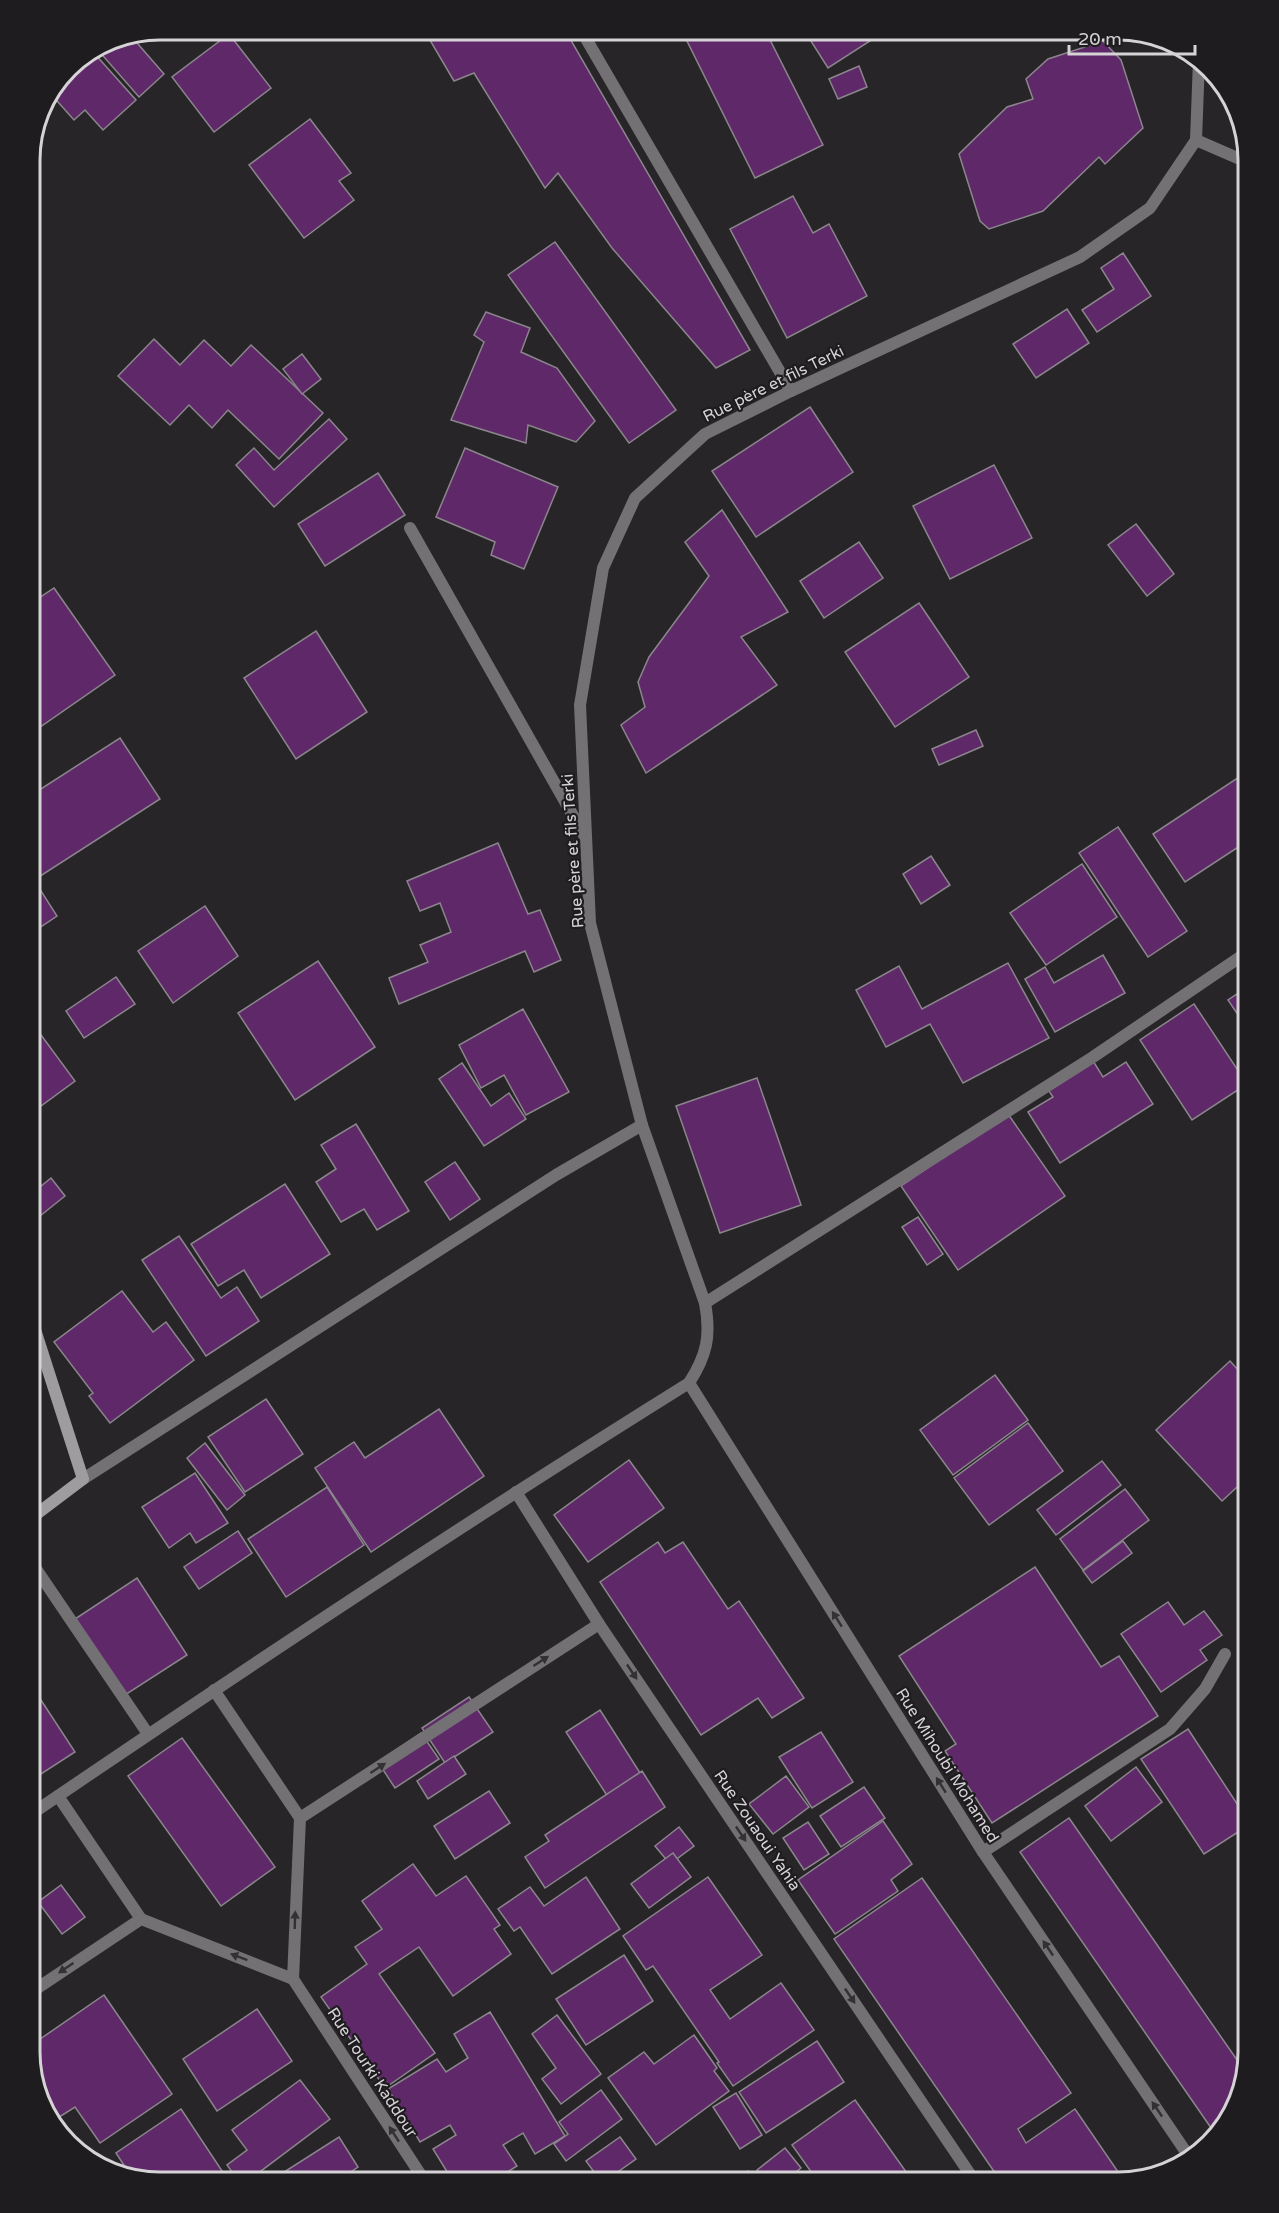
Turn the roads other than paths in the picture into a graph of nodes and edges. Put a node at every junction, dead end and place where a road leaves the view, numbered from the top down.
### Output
1 (587, 40) edge
2 (1199, 71) edge
3 (1196, 140) junction
4 (1238, 158) edge
5 (790, 391) junction
6 (410, 528) dead end
7 (586, 838) junction
8 (1238, 959) edge
9 (642, 1125) junction
10 (705, 1303) junction
11 (40, 1346) edge
12 (689, 1383) junction
13 (83, 1479) junction
14 (516, 1492) junction
15 (40, 1511) edge
16 (40, 1575) edge
17 (599, 1624) junction
18 (1225, 1654) dead end
19 (214, 1690) junction
20 (148, 1734) junction
21 (58, 1796) junction
22 (40, 1808) edge
23 (300, 1818) junction
24 (983, 1852) junction
25 (141, 1919) junction
26 (293, 1979) junction
27 (40, 1986) edge
28 (1186, 2152) edge
29 (419, 2172) edge
30 (969, 2172) edge

1 - 5 street
2 - 3 street
3 - 4 street
3 - 5 street, Rue père et fils Terki
5 - 7 street, Rue père et fils Terki
6 - 7 street
7 - 9 street, Rue père et fils Terki
8 - 10 street
9 - 10 street, Rue père et fils Terki
9 - 13 street
10 - 12 street, Rue père et fils Terki
11 - 13 street
12 - 14 street
24 -> 12 street, Rue Mihoubi Mohamed
13 - 15 street
14 - 17 street, Rue Zouaoui Yahia
14 - 19 street
16 - 20 street
23 -> 17 street
17 -> 30 street, Rue Zouaoui Yahia
18 - 24 street
19 - 20 street
19 - 23 street
20 - 21 street
21 - 22 street
21 - 25 street
26 -> 23 street
28 -> 24 street, Rue Mihoubi Mohamed
26 -> 25 street
25 -> 27 street
29 -> 26 street, Rue Tourki Kaddour

